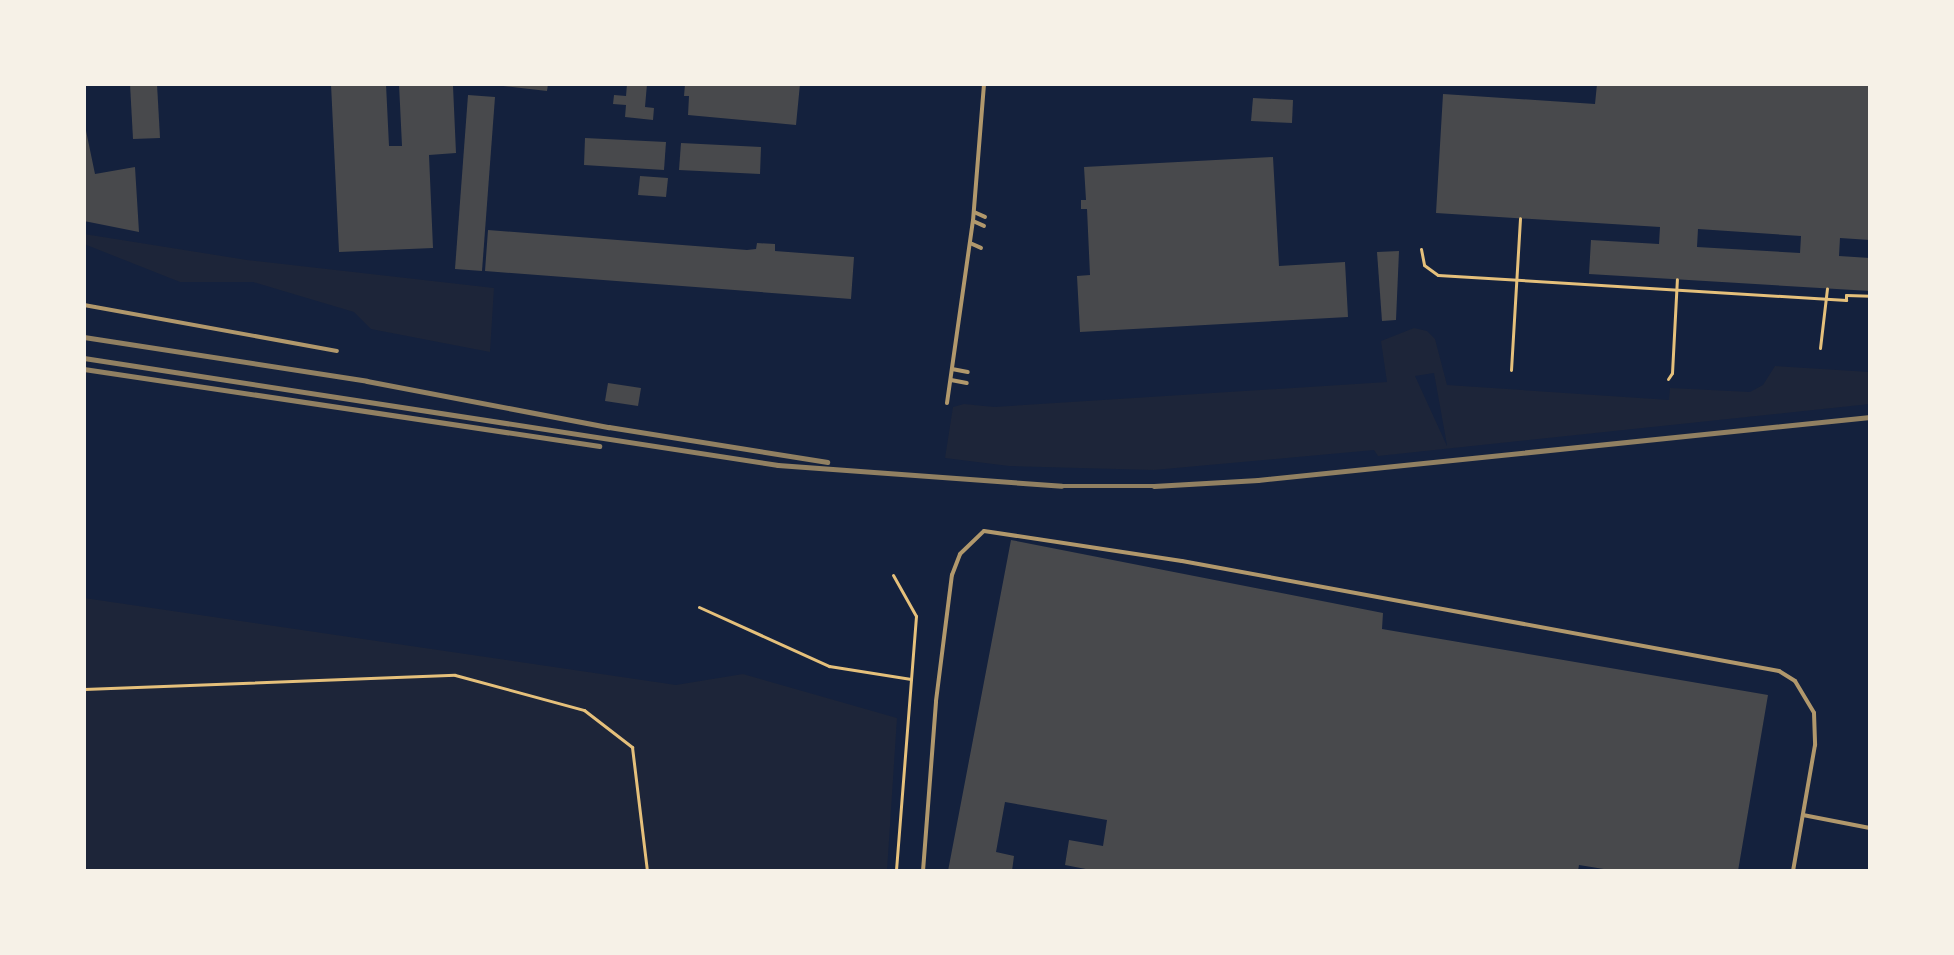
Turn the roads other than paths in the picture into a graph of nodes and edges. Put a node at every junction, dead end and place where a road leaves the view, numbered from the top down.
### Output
1 (984, 84) edge
2 (974, 212) junction
3 (985, 217) dead end
4 (973, 221) junction
5 (984, 226) dead end
6 (970, 243) junction
7 (981, 248) dead end
8 (84, 305) edge
9 (337, 351) dead end
10 (952, 369) junction
11 (968, 372) dead end
12 (951, 380) junction
13 (967, 383) dead end
14 (947, 403) dead end
15 (1803, 815) junction
16 (1870, 828) edge
17 (923, 871) edge
18 (1793, 871) edge

1 - 2 lane
2 - 3 lane
2 - 4 lane
4 - 5 lane
4 - 6 lane
6 - 7 lane
6 - 10 lane
8 - 9 lane
10 - 11 lane
10 - 12 lane
12 - 13 lane
12 - 14 lane
15 - 16 lane
15 - 17 lane
15 - 18 lane

